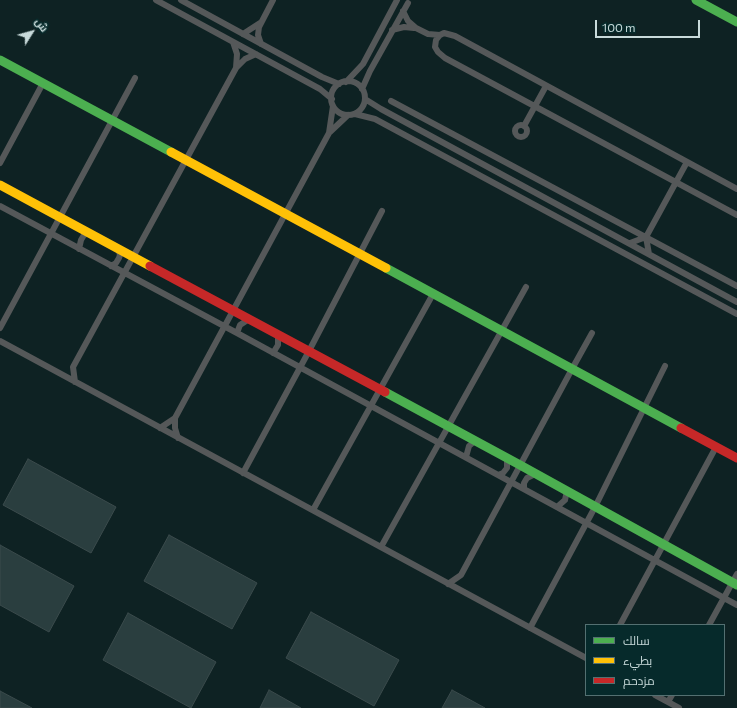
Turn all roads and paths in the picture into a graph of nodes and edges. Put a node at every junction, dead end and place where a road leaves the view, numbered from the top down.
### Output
1 (156, 0) edge
2 (181, 0) edge
3 (273, 0) edge
4 (397, 0) edge
5 (696, 0) edge
6 (408, 2) dead end
7 (403, 11) junction
8 (737, 22) edge
9 (260, 23) junction
10 (416, 28) junction
11 (392, 30) junction
12 (424, 32) junction
13 (243, 34) junction
14 (440, 35) junction
15 (233, 42) junction
16 (261, 44) junction
17 (435, 47) junction
18 (256, 54) junction
19 (0, 60) edge
20 (236, 68) junction
21 (135, 78) dead end
22 (346, 82) junction
23 (43, 83) junction
24 (340, 84) junction
25 (546, 86) junction
26 (362, 89) junction
27 (365, 99) junction
28 (391, 101) dead end
29 (333, 102) junction
30 (535, 106) junction
31 (355, 114) junction
32 (348, 115) junction
33 (112, 120) junction
34 (524, 126) dead end
35 (329, 134) junction
36 (186, 160) junction
37 (504, 162) junction
38 (687, 162) junction
39 (0, 163) edge
40 (498, 172) junction
41 (677, 182) junction
42 (0, 185) edge
43 (737, 189) edge
44 (0, 206) edge
45 (382, 211) dead end
46 (285, 213) junction
47 (737, 215) edge
48 (60, 217) junction
49 (51, 233) junction
50 (90, 233) junction
51 (646, 237) junction
52 (630, 243) junction
53 (79, 248) junction
54 (118, 248) junction
55 (360, 254) junction
56 (649, 254) junction
57 (133, 257) junction
58 (111, 266) junction
59 (124, 273) junction
60 (526, 286) dead end
61 (737, 286) edge
62 (433, 294) junction
63 (737, 302) edge
64 (233, 310) junction
65 (737, 314) edge
66 (249, 319) junction
67 (224, 326) junction
68 (0, 328) edge
69 (501, 330) junction
70 (237, 333) junction
71 (592, 333) dead end
72 (278, 334) junction
73 (0, 341) edge
74 (309, 351) junction
75 (273, 353) junction
76 (665, 366) dead end
77 (73, 367) junction
78 (300, 368) junction
79 (572, 368) junction
80 (58, 372) junction
81 (75, 382) junction
82 (380, 390) junction
83 (371, 406) junction
84 (645, 409) junction
85 (175, 418) junction
86 (448, 426) junction
87 (160, 428) junction
88 (178, 438) junction
89 (475, 441) junction
90 (439, 443) junction
91 (716, 447) junction
92 (466, 458) junction
93 (507, 458) junction
94 (737, 458) edge
95 (520, 465) junction
96 (244, 473) junction
97 (535, 474) junction
98 (498, 475) junction
99 (510, 482) junction
100 (524, 489) junction
101 (567, 491) junction
102 (557, 507) junction
103 (596, 507) junction
104 (313, 510) junction
105 (587, 523) junction
106 (663, 544) junction
107 (381, 547) junction
108 (655, 560) junction
109 (461, 575) junction
110 (736, 581) edge
111 (448, 584) junction
112 (462, 592) junction
113 (724, 598) junction
114 (737, 605) edge
115 (621, 624) edge
116 (711, 624) edge
117 (530, 628) junction
118 (585, 657) edge
119 (656, 696) edge
120 (671, 696) edge
121 (668, 702) junction
122 (679, 708) edge

1 - 15 street
2 - 13 street
3 - 9 street
4 - 22 street
5 - 8 main road
6 - 7 street
7 - 10 street
7 - 11 street
9 - 13 street
9 - 16 street
10 - 11 street
10 - 12 street
11 - 26 street
12 - 14 street
12 - 17 street
13 - 16 street
14 - 17 street
14 - 25 street
15 - 18 street
15 - 20 street
16 - 24 street
17 - 30 street
18 - 20 street
18 - 29 street
19 - 23 main road
20 - 36 street
21 - 33 street
22 - 24 street
22 - 26 street
23 - 33 main road
23 - 39 street
24 - 29 street
25 - 30 street
25 - 38 street
26 - 27 street
27 - 31 street
27 - 40 street
28 - 37 street
29 - 32 street
29 - 35 street
30 - 34 street
30 - 41 street
31 - 32 street
31 - 65 street
32 - 35 street
33 - 36 main road
33 - 48 street
35 - 46 street
36 - 46 main road
36 - 57 street
37 - 40 street
37 - 51 street
38 - 41 street
38 - 43 street
40 - 52 street
41 - 47 street
41 - 51 street
42 - 48 main road
44 - 49 street
45 - 55 street
46 - 55 main road
46 - 64 street
48 - 49 street
48 - 50 main road
49 - 53 street
49 - 68 street
50 - 53 street
50 - 54 main road
51 - 52 street
51 - 56 street
51 - 61 street
52 - 56 street
53 - 58 street
54 - 57 main road
54 - 58 street
55 - 62 main road
55 - 74 street
56 - 63 street
57 - 59 street
57 - 64 main road
58 - 59 street
59 - 67 street
59 - 77 street
60 - 69 street
62 - 69 main road
62 - 82 street
64 - 66 main road
64 - 67 street
66 - 70 street
66 - 72 main road
67 - 70 street
67 - 85 street
69 - 79 main road
69 - 86 street
70 - 75 street
71 - 79 street
72 - 74 main road
72 - 75 street
73 - 80 street
74 - 78 street
74 - 82 main road
75 - 78 street
76 - 84 street
77 - 80 street
77 - 81 street
78 - 83 street
78 - 96 street
79 - 84 main road
79 - 95 street
80 - 81 street
81 - 87 street
82 - 83 street
82 - 86 main road
83 - 90 street
83 - 104 street
84 - 91 main road
84 - 103 street
85 - 87 street
85 - 88 street
86 - 89 main road
86 - 90 street
87 - 88 street
88 - 96 street
89 - 92 street
89 - 93 main road
90 - 92 street
90 - 107 street
91 - 94 main road
91 - 106 street
92 - 98 street
93 - 95 main road
93 - 98 street
95 - 97 main road
95 - 99 street
96 - 104 street
97 - 100 street
97 - 101 main road
98 - 99 street
99 - 100 street
99 - 109 street
100 - 102 street
101 - 102 street
101 - 103 main road
102 - 105 street
103 - 105 street
103 - 106 main road
104 - 107 street
105 - 108 street
105 - 117 street
106 - 108 street
106 - 110 main road
107 - 111 street
108 - 113 street
108 - 115 street
109 - 111 street
109 - 112 street
110 - 113 street
111 - 112 street
112 - 117 street
113 - 114 street
113 - 116 street
117 - 118 street
119 - 121 street
120 - 121 street
121 - 122 street

